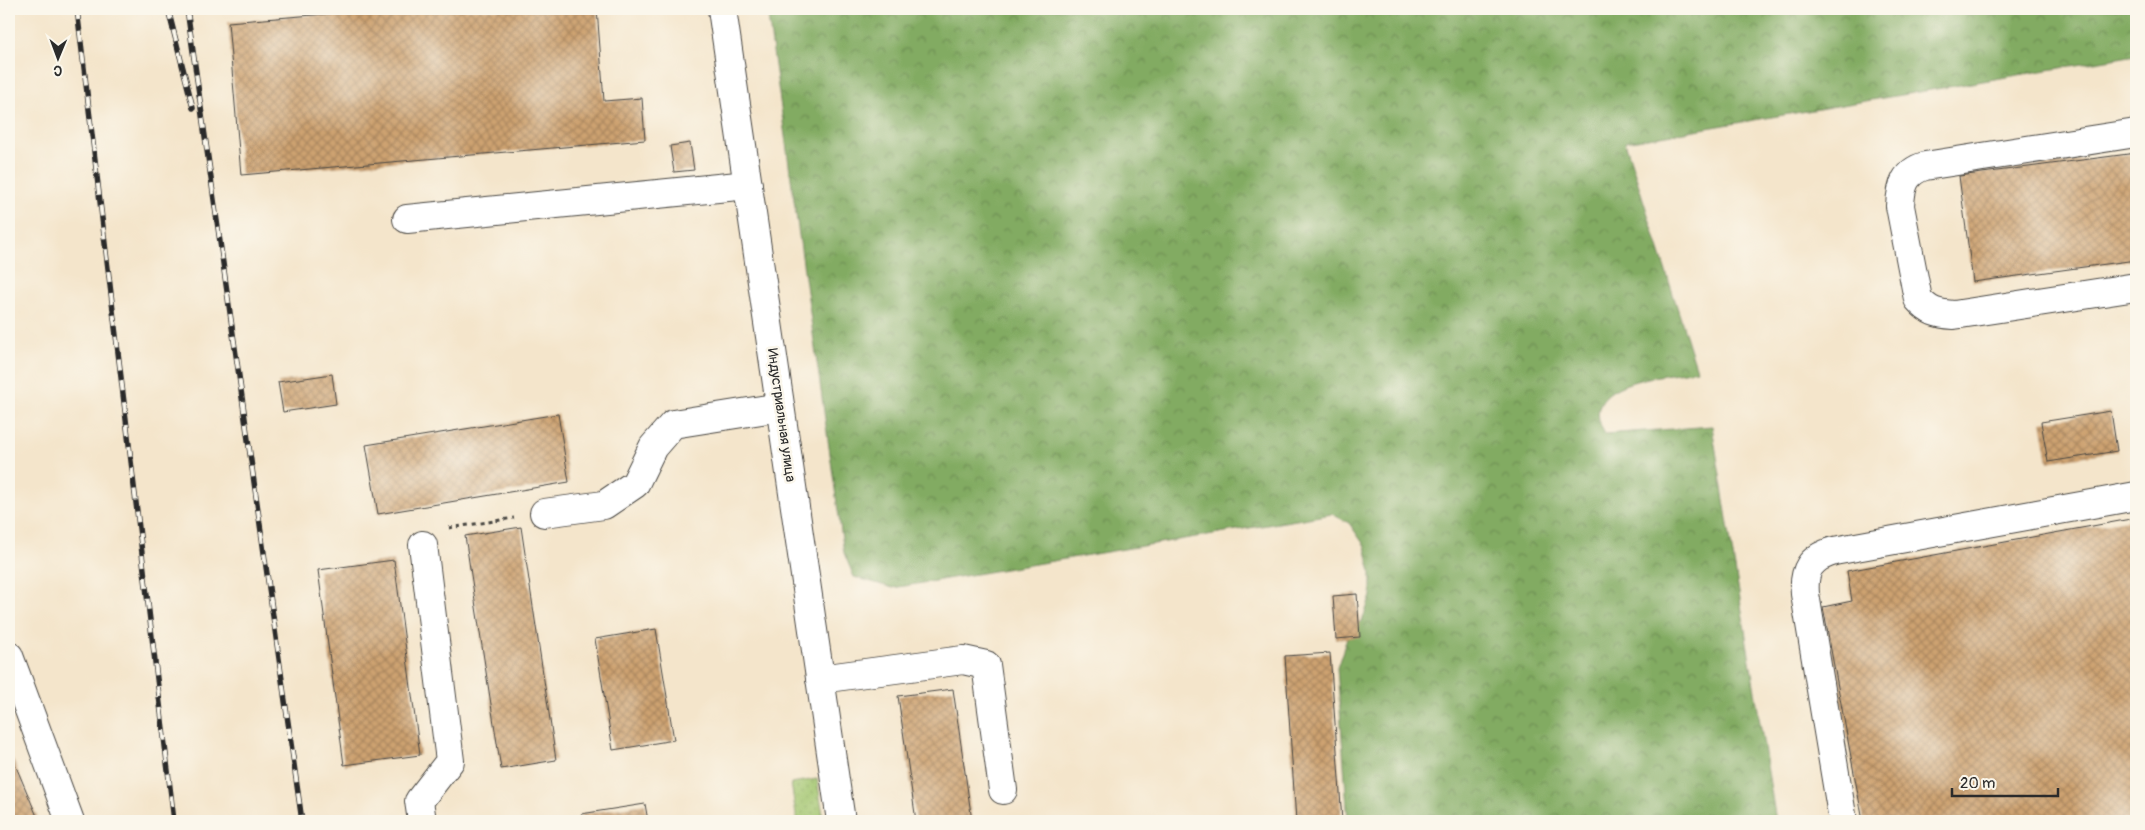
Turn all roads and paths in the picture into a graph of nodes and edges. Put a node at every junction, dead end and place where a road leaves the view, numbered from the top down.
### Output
1 (722, 9) edge
2 (2136, 133) edge
3 (748, 185) junction
4 (406, 219) dead end
5 (2136, 287) edge
6 (780, 406) junction
7 (2136, 496) edge
8 (544, 513) joint
9 (423, 545) joint
10 (9, 656) edge
11 (820, 679) junction
12 (1003, 790) dead end
13 (70, 821) edge
14 (422, 821) edge
15 (841, 821) edge
16 (1843, 821) edge

1 - 3 street, Индустриальная улица
2 - 5 street
3 - 4 street
3 - 6 street, Индустриальная улица
6 - 8 street
6 - 11 street, Индустриальная улица
7 - 16 street
8 - 9 path
9 - 14 street
10 - 13 street
11 - 12 street
11 - 15 street, Индустриальная улица

